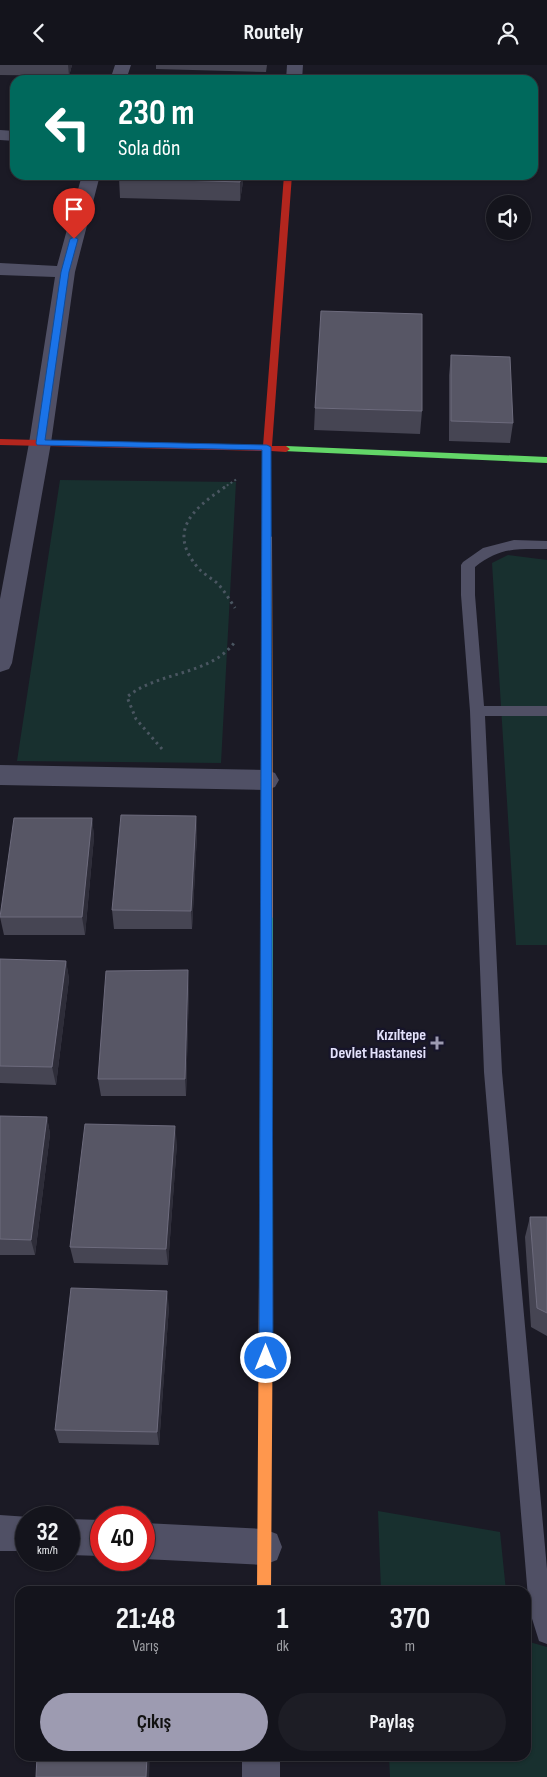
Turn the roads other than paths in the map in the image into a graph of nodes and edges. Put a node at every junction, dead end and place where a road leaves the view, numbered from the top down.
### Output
1 (91, 180) edge
2 (288, 180) edge
3 (0, 269) edge
4 (65, 272) junction
5 (0, 442) edge
6 (40, 443) junction
7 (267, 447) junction
8 (547, 460) edge
9 (547, 545) edge
10 (0, 663) edge
11 (477, 711) junction
12 (547, 711) edge
13 (0, 775) edge
14 (266, 780) junction
15 (0, 1533) edge
16 (15, 1534) edge
17 (155, 1542) edge
18 (264, 1547) junction
19 (264, 1586) edge
20 (547, 1633) edge
21 (261, 1761) edge
22 (261, 1777) edge

1 - 4 street
2 - 7 street
3 - 4 street
4 - 6 street
5 - 6 street
6 - 7 street
6 - 10 street
7 - 8 street
7 - 14 street
9 - 11 lane
11 - 12 lane
11 - 20 lane
13 - 14 street
14 - 18 street
15 - 16 street
17 - 18 street
18 - 19 street
21 - 22 street

